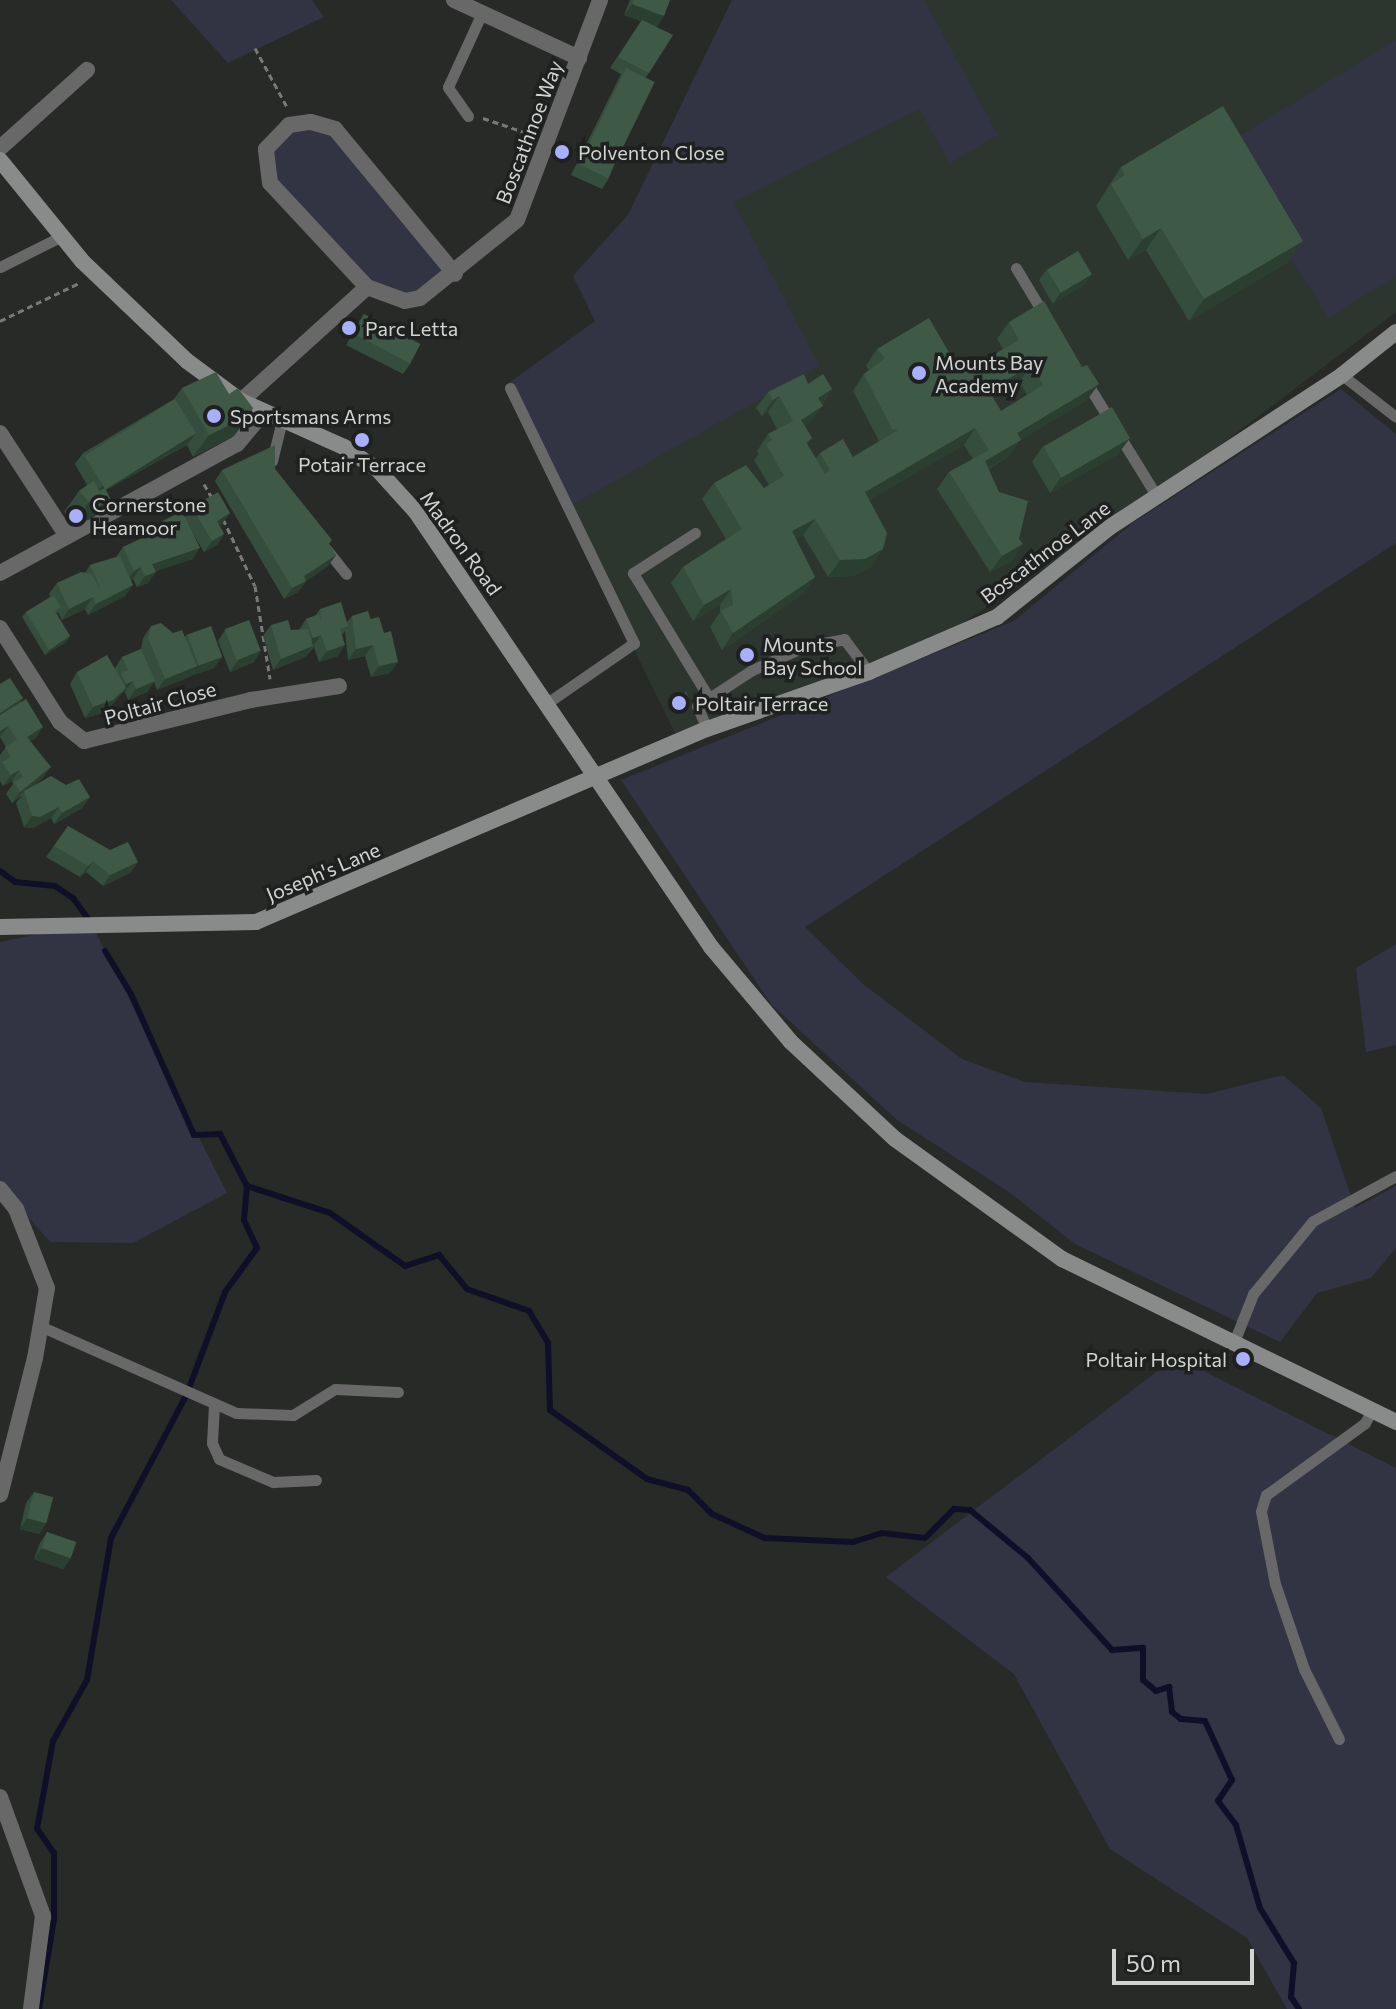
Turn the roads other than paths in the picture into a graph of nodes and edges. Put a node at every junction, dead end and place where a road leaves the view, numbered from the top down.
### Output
1 (454, 0) edge
2 (600, 0) edge
3 (481, 15) junction
4 (579, 58) junction
5 (87, 70) dead end
6 (467, 114) road end
7 (0, 148) edge
8 (0, 160) edge
9 (62, 236) junction
10 (0, 267) edge
11 (1016, 268) dead end
12 (455, 274) junction
13 (367, 287) junction
14 (1396, 332) edge
15 (1057, 335) edge
16 (1073, 361) edge
17 (1342, 375) junction
18 (510, 388) dead end
19 (241, 401) junction
20 (263, 413) junction
21 (1396, 417) edge
22 (282, 420) junction
23 (0, 433) edge
24 (269, 477) edge
25 (1156, 495) junction
26 (695, 533) dead end
27 (67, 536) junction
28 (317, 538) edge
29 (0, 573) edge
30 (346, 574) dead end
31 (0, 628) edge
32 (869, 672) junction
33 (339, 686) dead end
34 (709, 698) junction
35 (547, 703) junction
36 (707, 729) junction
37 (596, 777) junction
38 (0, 927) edge
39 (1396, 1176) edge
40 (0, 1189) edge
41 (40, 1326) junction
42 (1234, 1342) junction
43 (398, 1392) dead end
44 (214, 1405) junction
45 (1372, 1410) junction
46 (1396, 1422) edge
47 (316, 1480) dead end
48 (0, 1495) edge
49 (1339, 1739) dead end
50 (0, 1797) edge
51 (31, 2009) edge

1 - 3 street
2 - 4 street, Boscathnoe Way
3 - 4 street
3 - 6 lane
4 - 12 street, Boscathnoe Way
5 - 7 street
8 - 9 main road, Madron Road
9 - 10 lane
9 - 19 main road, Madron Road
11 - 15 lane
12 - 13 street, Boscathnoe Way
12 - 13 street
13 - 19 street
14 - 17 main road, Boscathnoe Lane
16 - 25 lane
17 - 21 lane
17 - 25 main road, Boscathnoe Lane
18 - 35 lane
19 - 20 main road, Madron Road
20 - 22 main road, Madron Road
20 - 27 street
22 - 24 lane
22 - 35 main road, Madron Road
23 - 27 street
25 - 32 main road, Boscathnoe Lane
26 - 34 lane
27 - 29 street
28 - 30 lane
31 - 33 street, Poltair Close
32 - 34 lane
32 - 36 main road, Boscathnoe Lane
34 - 36 lane
35 - 37 main road, Madron Road
36 - 37 main road, Boscathnoe Lane
37 - 38 main road, Joseph's Lane
37 - 42 main road, Madron Road
39 - 42 lane
40 - 41 street
41 - 44 lane
41 - 48 street
42 - 45 main road, Madron Road
43 - 44 lane
44 - 47 lane
45 - 46 main road, Madron Road
45 - 49 lane
50 - 51 street

